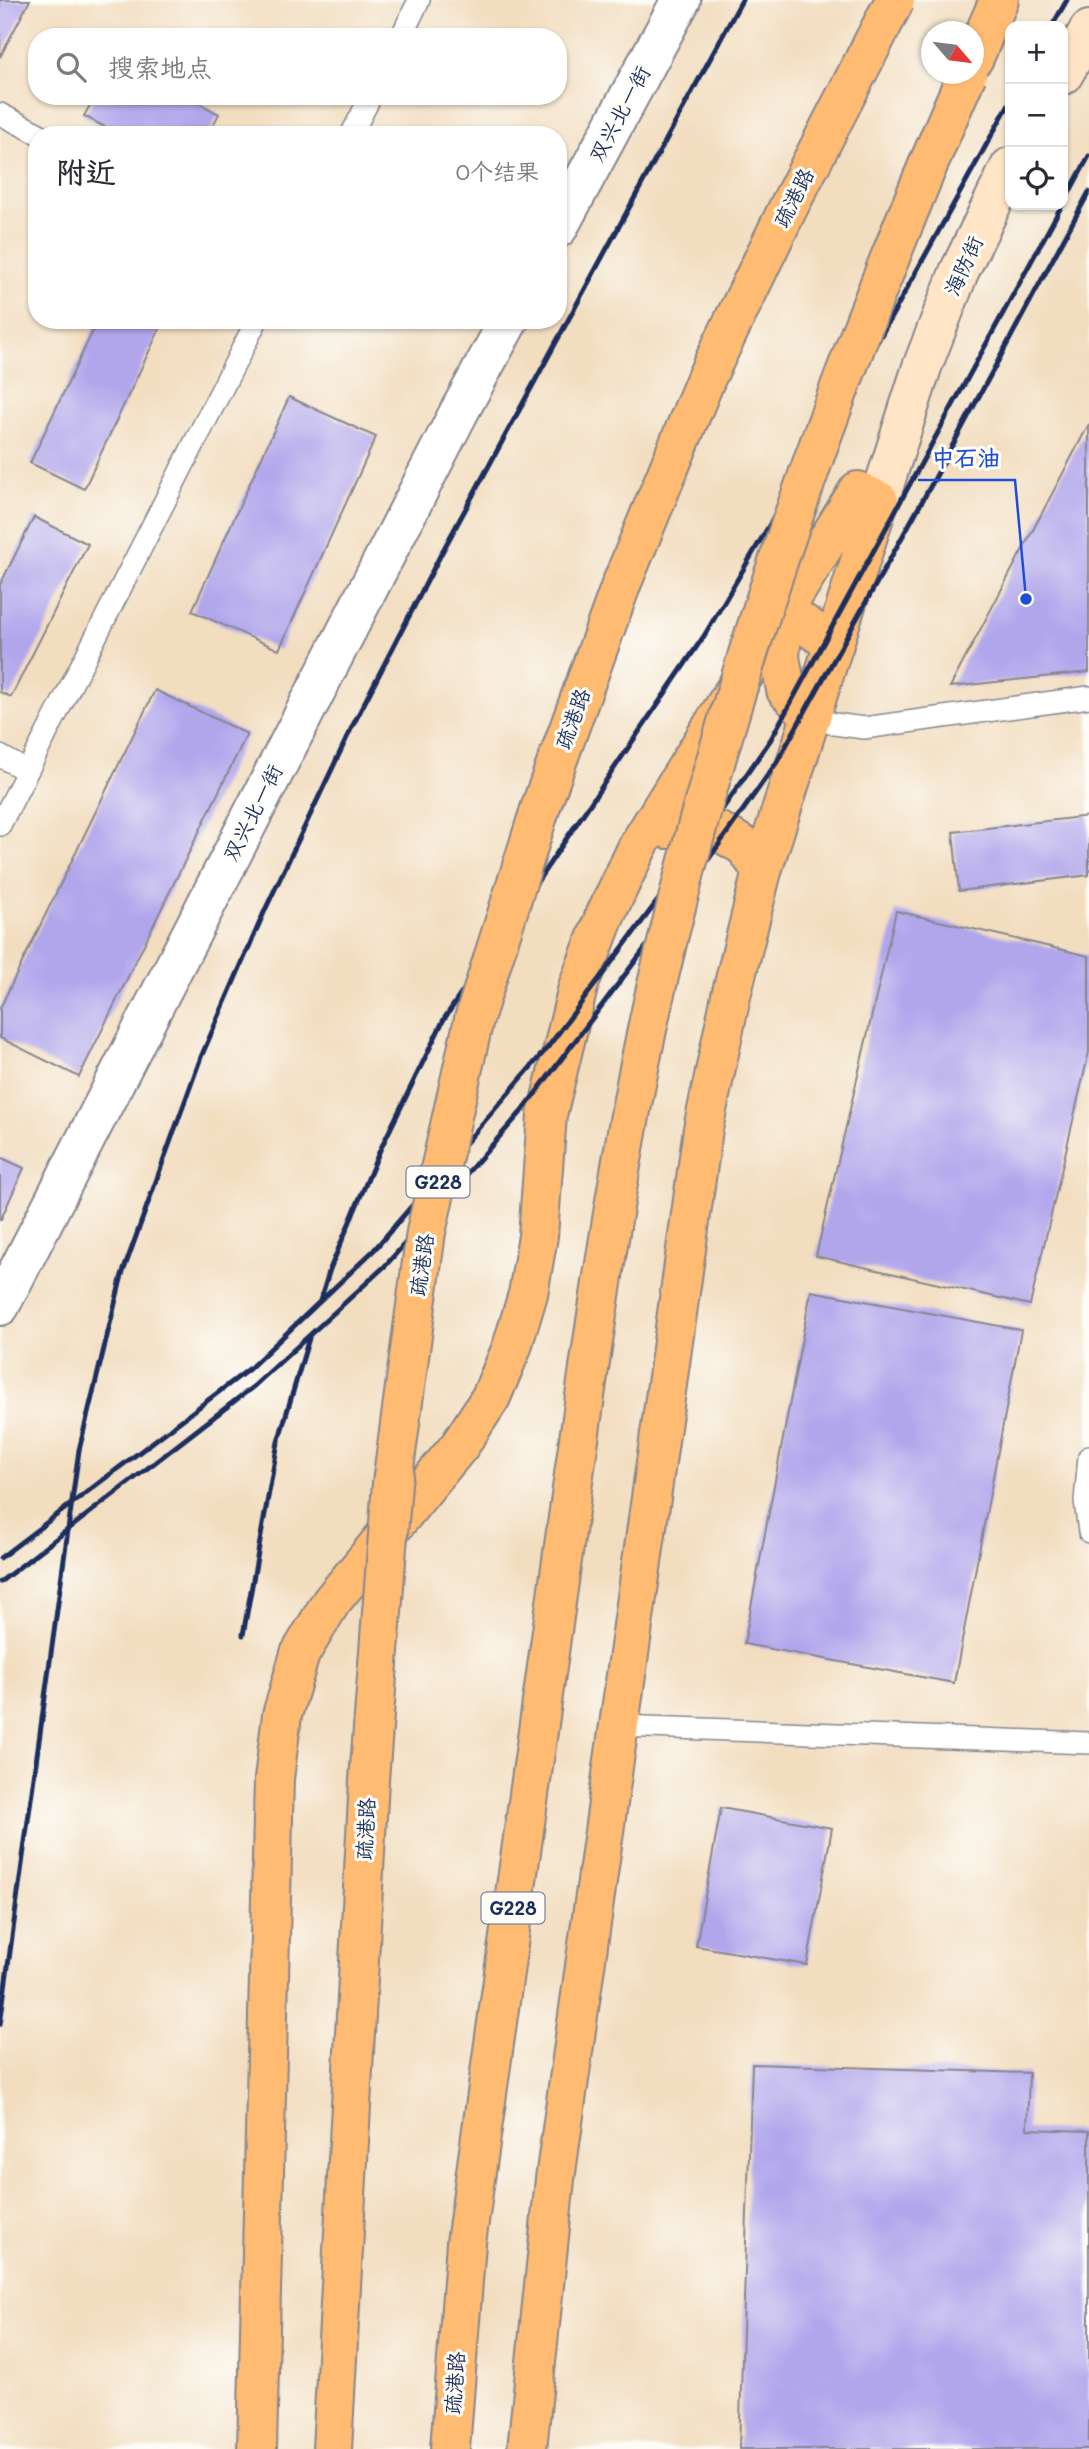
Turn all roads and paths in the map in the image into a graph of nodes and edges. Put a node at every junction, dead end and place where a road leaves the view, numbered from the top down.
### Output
1 (419, 0) edge
2 (681, 0) edge
3 (895, 0) edge
4 (999, 0) edge
5 (405, 28) edge
6 (1089, 30) edge
7 (984, 35) edge
8 (1068, 66) edge
9 (963, 84) edge
10 (366, 105) edge
11 (0, 114) edge
12 (355, 126) edge
13 (28, 128) edge
14 (1005, 178) edge
15 (567, 211) edge
16 (252, 329) edge
17 (504, 329) edge
18 (869, 496) junction
19 (785, 611) junction
20 (834, 644) junction
21 (1089, 697) edge
22 (811, 716) junction
23 (0, 756) edge
24 (27, 771) junction
25 (0, 825) edge
26 (638, 846) junction
27 (762, 871) junction
28 (0, 1306) edge
29 (1089, 1457) edge
30 (1089, 1532) edge
31 (619, 1726) junction
32 (1089, 1743) edge
33 (257, 2449) edge
34 (332, 2449) edge
35 (450, 2449) edge
36 (527, 2449) edge

1 - 5 lane
2 - 15 street, 双兴北一街
3 - 34 highway, 疏港路 / G228, bridge
4 - 7 highway
6 - 8 street
9 - 35 highway, 疏港路 / G228, bridge
10 - 12 lane
11 - 13 lane
14 - 18 street, 海防街
16 - 24 lane
17 - 28 street, 双兴北一街
18 - 19 highway
18 - 20 highway
19 - 20 highway
19 - 22 highway
19 - 26 highway
20 - 22 highway
21 - 22 lane
22 - 27 highway
23 - 24 lane
24 - 25 lane
26 - 27 highway
26 - 33 highway
27 - 31 highway
29 - 30 lane
31 - 32 lane
31 - 36 highway

